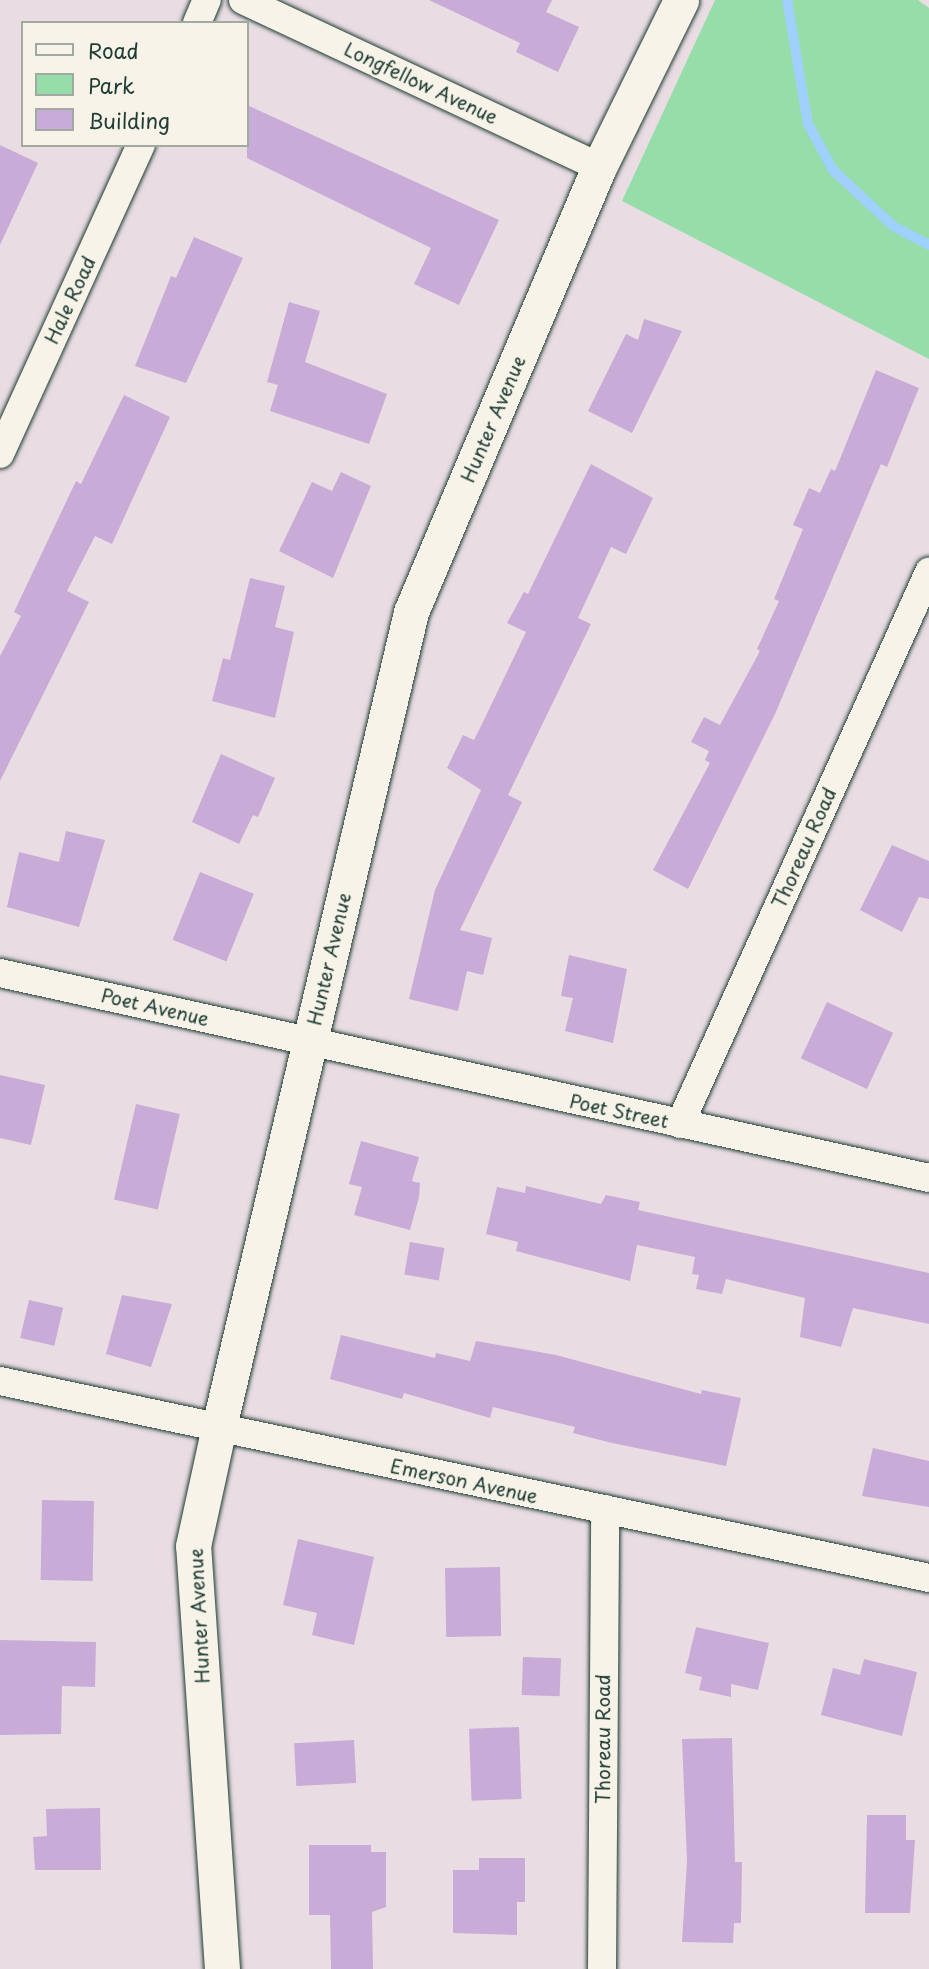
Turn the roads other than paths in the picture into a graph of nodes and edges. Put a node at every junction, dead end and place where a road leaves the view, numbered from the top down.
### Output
1 (207, 0) edge
2 (243, 0) edge
3 (681, 0) edge
4 (198, 21) edge
5 (140, 147) edge
6 (599, 167) junction
7 (0, 454) edge
8 (929, 572) edge
9 (0, 972) edge
10 (310, 1042) junction
11 (680, 1124) junction
12 (929, 1178) edge
13 (0, 1381) edge
14 (218, 1431) junction
15 (605, 1510) junction
16 (929, 1578) edge
17 (222, 1969) edge
18 (602, 1969) edge

1 - 4 street
2 - 6 street, Longfellow Avenue
3 - 6 street, Hunter Avenue
5 - 7 street, Hale Road
6 - 10 street, Hunter Avenue
8 - 11 street, Thoreau Road
9 - 10 street, Poet Avenue
10 - 11 street, Poet Street
10 - 14 street, Hunter Avenue
11 - 12 street, Poet Street
13 - 14 street, Emerson Avenue
14 - 15 street, Emerson Avenue
14 - 17 street, Hunter Avenue
15 - 16 street, Emerson Avenue
15 - 18 street, Thoreau Road

